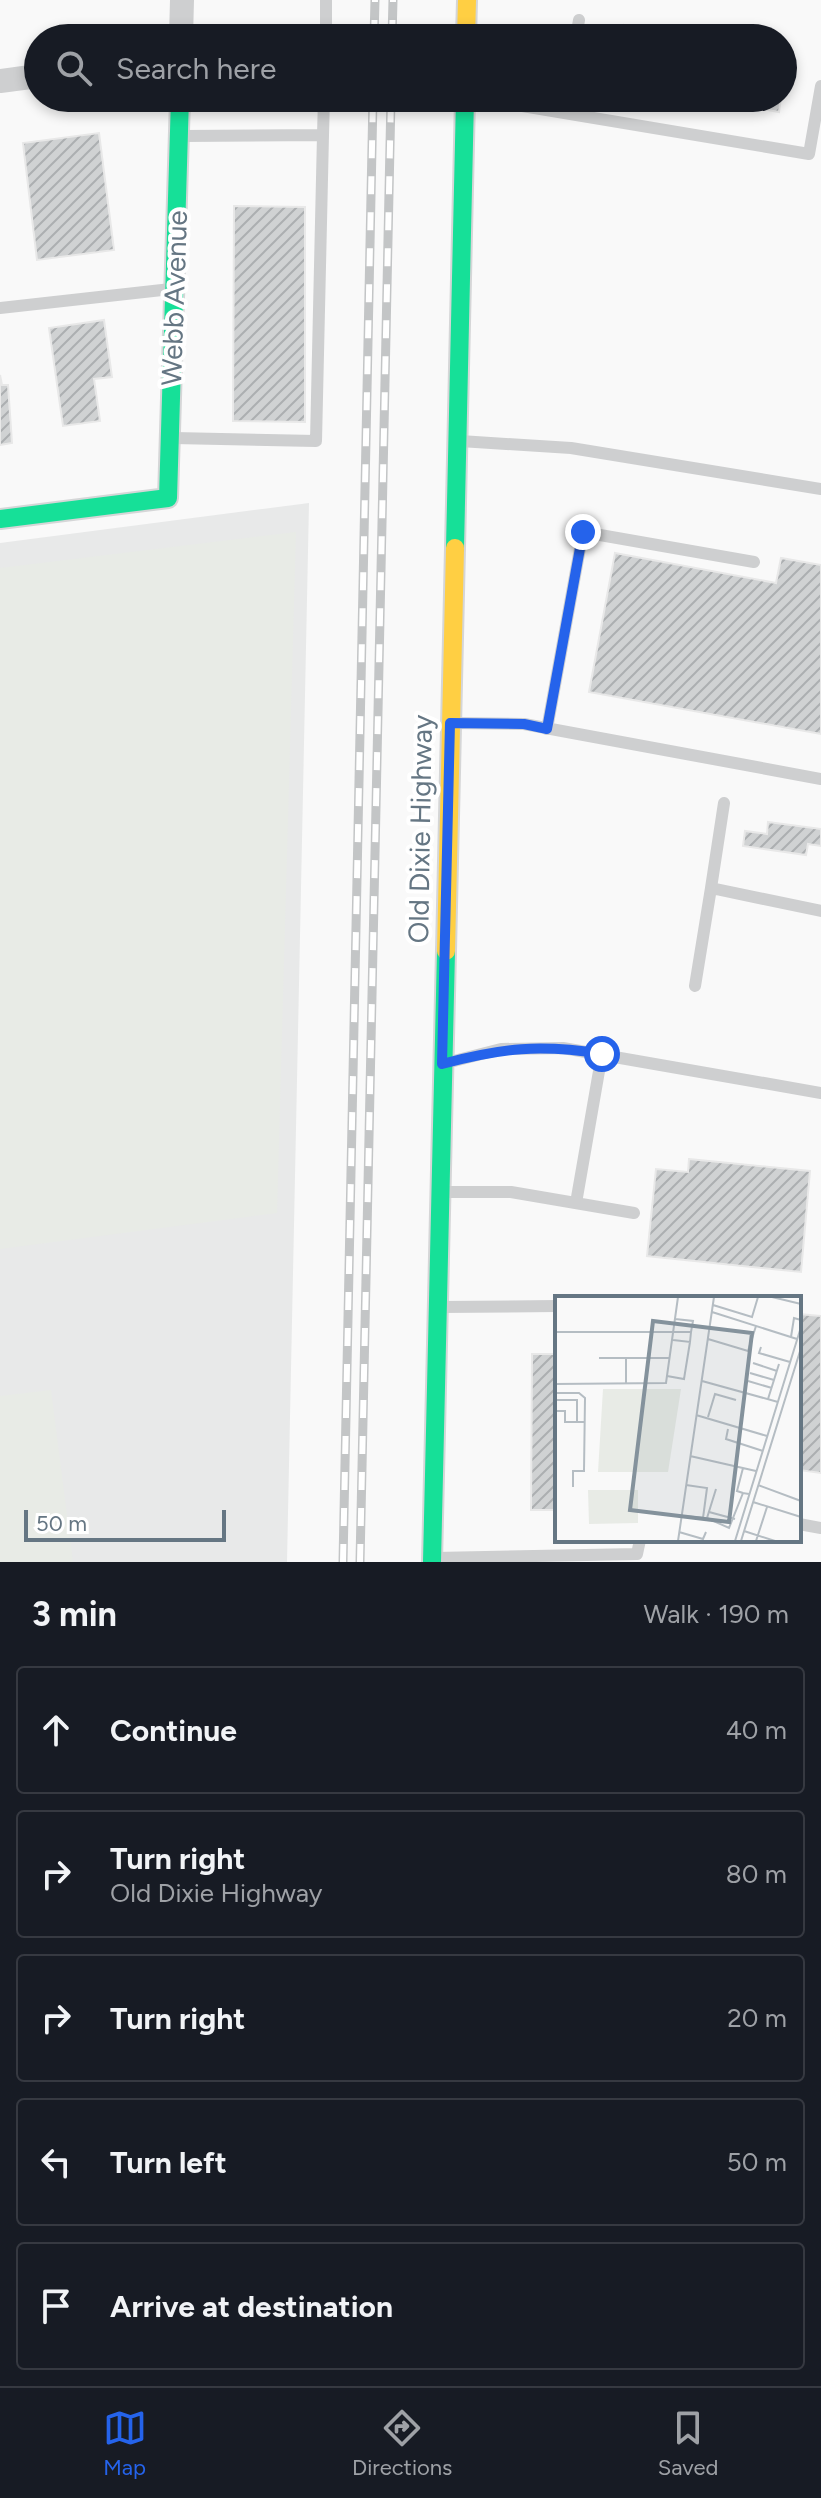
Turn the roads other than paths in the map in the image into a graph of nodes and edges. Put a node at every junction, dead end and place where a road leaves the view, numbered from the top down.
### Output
1 (182, 0) edge
2 (326, 0) edge
3 (467, 0) edge
4 (579, 20) dead end
5 (181, 24) edge
6 (326, 24) edge
7 (466, 24) edge
8 (578, 24) edge
9 (24, 78) edge
10 (0, 81) edge
11 (821, 86) edge
12 (180, 112) edge
13 (324, 112) edge
14 (465, 112) edge
15 (556, 112) edge
16 (562, 113) joint
17 (323, 135) junction
18 (179, 136) junction
19 (175, 288) junction
20 (0, 308) edge
21 (170, 438) junction
22 (457, 441) junction
23 (821, 489) edge
24 (0, 519) edge
25 (754, 562) dead end
26 (450, 723) junction
27 (547, 729) junction
28 (821, 779) edge
29 (724, 803) dead end
30 (711, 888) junction
31 (821, 911) edge
32 (695, 986) dead end
33 (602, 1054) junction
34 (442, 1064) junction
35 (821, 1093) edge
36 (440, 1192) junction
37 (576, 1203) junction
38 (634, 1213) dead end
39 (555, 1306) edge
40 (437, 1307) junction
41 (801, 1524) edge
42 (821, 1528) edge
43 (607, 1542) edge
44 (607, 1554) junction
45 (637, 1558) edge
46 (432, 1560) edge

1 - 5 street
2 - 6 lane
3 - 7 street
4 - 8 lane
9 - 10 street
11 - 16 lane
12 - 18 street, Webb Avenue
13 - 17 lane
14 - 22 street, Old Dixie Highway
15 - 16 lane
17 - 18 lane
17 - 21 lane
18 - 19 street, Webb Avenue
19 - 20 lane
19 - 21 street, Webb Avenue
21 - 24 street, Webb Avenue
22 - 23 lane
22 - 26 street, Old Dixie Highway
25 - 27 lane
26 - 27 lane
26 - 34 street, Old Dixie Highway
27 - 28 lane
29 - 30 lane
30 - 31 lane
30 - 32 lane
33 - 34 lane
33 - 35 lane
33 - 37 lane
34 - 36 street, Old Dixie Highway
36 - 37 lane
36 - 40 street, Old Dixie Highway
37 - 38 lane
39 - 40 lane
40 - 46 street, Old Dixie Highway
41 - 42 lane
43 - 44 lane
44 - 45 lane
44 - 46 lane

